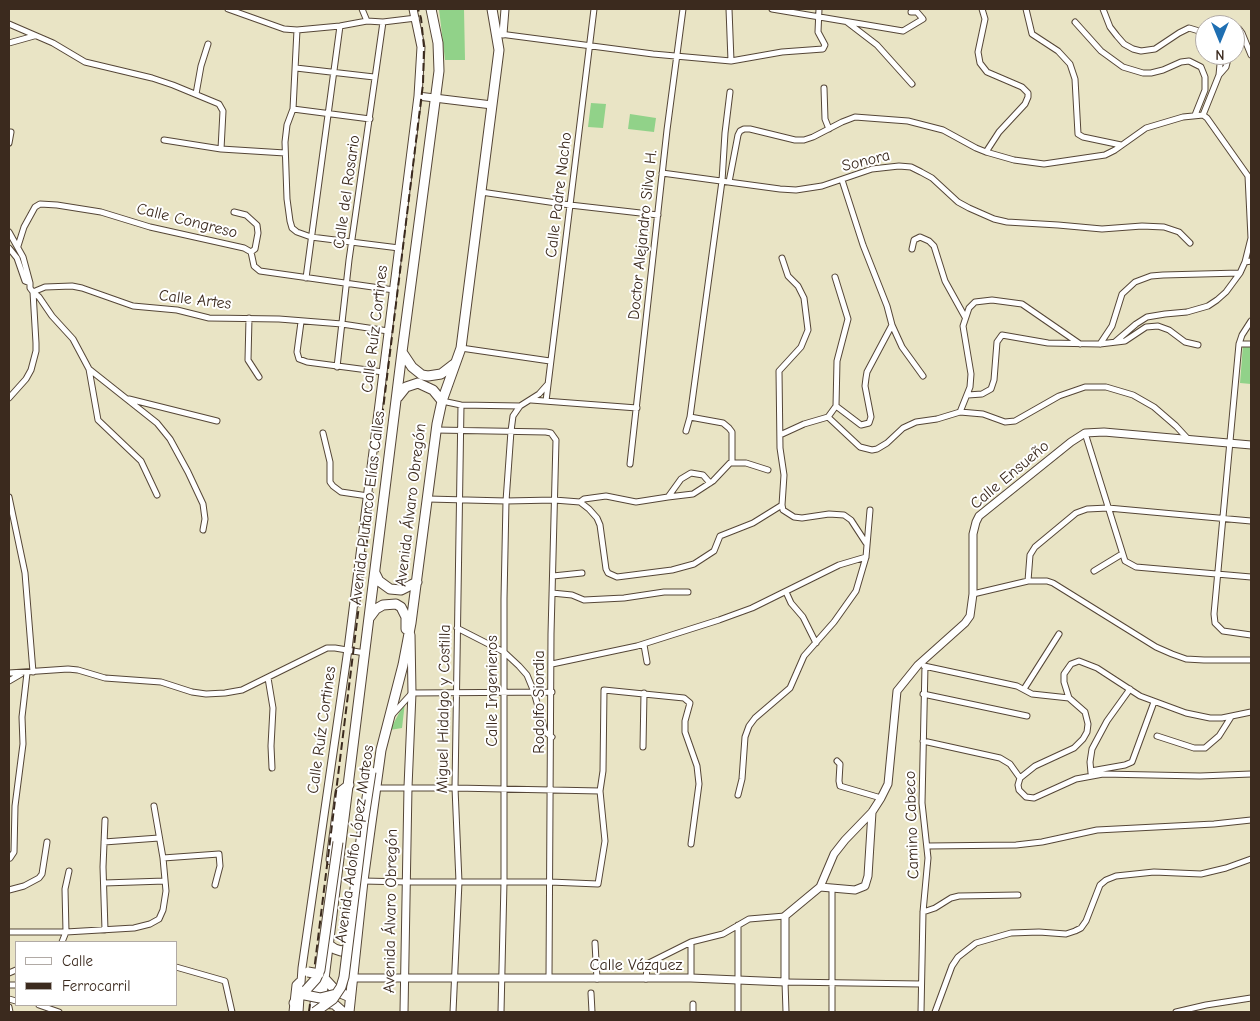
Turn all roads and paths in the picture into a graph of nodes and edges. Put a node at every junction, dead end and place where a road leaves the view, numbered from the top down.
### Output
1 (228, 9) edge
2 (362, 9) edge
3 (413, 9) edge
4 (431, 9) edge
5 (492, 9) edge
6 (505, 9) edge
7 (594, 9) edge
8 (683, 9) edge
9 (730, 9) edge
10 (772, 9) edge
11 (819, 9) edge
12 (982, 9) edge
13 (1026, 9) edge
14 (1102, 9) edge
15 (911, 12) dead end
16 (819, 16) junction
17 (416, 18) junction
18 (367, 21) junction
19 (383, 22) junction
20 (846, 22) junction
21 (1075, 22) dead end
22 (9, 24) edge
23 (340, 26) junction
24 (1195, 29) edge
25 (297, 30) junction
26 (500, 34) junction
27 (34, 36) junction
28 (1245, 40) edge
29 (9, 42) edge
30 (208, 44) dead end
31 (590, 46) junction
32 (1251, 55) edge
33 (678, 56) junction
34 (732, 61) junction
35 (1220, 65) edge
36 (1227, 65) edge
37 (296, 68) junction
38 (334, 73) junction
39 (1219, 75) junction
40 (374, 77) junction
41 (912, 84) dead end
42 (824, 88) dead end
43 (730, 92) dead end
44 (196, 94) junction
45 (418, 96) junction
46 (436, 99) junction
47 (492, 105) junction
48 (293, 109) junction
49 (328, 114) junction
50 (1195, 115) junction
51 (1202, 115) junction
52 (370, 119) junction
53 (829, 129) junction
54 (10, 132) edge
55 (164, 140) dead end
56 (9, 143) edge
57 (1121, 145) junction
58 (221, 149) junction
59 (986, 152) junction
60 (285, 153) junction
61 (662, 173) junction
62 (1250, 177) edge
63 (842, 180) junction
64 (722, 181) junction
65 (729, 182) junction
66 (481, 192) junction
67 (570, 205) junction
68 (234, 212) dead end
69 (658, 214) junction
70 (9, 232) edge
71 (311, 237) junction
72 (352, 242) junction
73 (1190, 243) dead end
74 (18, 246) junction
75 (9, 248) edge
76 (399, 248) junction
77 (912, 249) dead end
78 (251, 252) junction
79 (782, 258) dead end
80 (1248, 262) edge
81 (1240, 273) junction
82 (835, 277) dead end
83 (306, 278) junction
84 (30, 283) junction
85 (346, 284) junction
86 (394, 290) junction
87 (33, 292) junction
88 (964, 317) junction
89 (249, 318) junction
90 (1251, 321) edge
91 (301, 322) junction
92 (342, 324) junction
93 (892, 325) junction
94 (388, 331) junction
95 (1115, 342) junction
96 (1100, 344) junction
97 (1198, 344) dead end
98 (1238, 344) junction
99 (1251, 344) edge
100 (1080, 345) junction
101 (461, 348) junction
102 (402, 352) junction
103 (457, 361) junction
104 (550, 361) junction
105 (337, 366) junction
106 (89, 369) junction
107 (383, 372) junction
108 (923, 376) dead end
109 (259, 377) dead end
110 (422, 380) junction
111 (547, 385) junction
112 (968, 395) junction
113 (9, 398) edge
114 (126, 398) junction
115 (398, 398) junction
116 (442, 400) junction
117 (531, 400) junction
118 (546, 400) junction
119 (461, 405) junction
120 (520, 406) junction
121 (836, 406) junction
122 (637, 408) junction
123 (960, 412) junction
124 (690, 417) junction
125 (828, 417) junction
126 (218, 421) dead end
127 (436, 430) junction
128 (462, 430) junction
129 (511, 431) junction
130 (686, 431) dead end
131 (323, 433) dead end
132 (1085, 433) junction
133 (780, 435) junction
134 (1188, 440) junction
135 (1228, 443) junction
136 (1251, 445) edge
137 (732, 462) junction
138 (630, 464) dead end
139 (768, 470) dead end
140 (710, 483) junction
141 (157, 495) dead end
142 (368, 496) junction
143 (9, 497) edge
144 (668, 497) junction
145 (428, 499) junction
146 (459, 500) junction
147 (554, 500) junction
148 (506, 501) junction
149 (580, 502) junction
150 (782, 505) junction
151 (1108, 508) junction
152 (870, 510) dead end
153 (1223, 519) junction
154 (1251, 521) edge
155 (203, 530) dead end
156 (866, 543) junction
157 (1122, 554) junction
158 (866, 557) junction
159 (1094, 571) dead end
160 (375, 572) junction
161 (582, 573) dead end
162 (1217, 574) junction
163 (552, 576) junction
164 (1251, 577) edge
165 (1028, 581) junction
166 (417, 582) junction
167 (688, 592) dead end
168 (786, 592) junction
169 (552, 594) junction
170 (973, 594) junction
171 (369, 620) junction
172 (411, 622) junction
173 (457, 628) junction
174 (1059, 634) dead end
175 (1251, 635) edge
176 (816, 643) junction
177 (644, 645) junction
178 (348, 650) junction
179 (504, 652) junction
180 (365, 653) junction
181 (1251, 660) edge
182 (647, 662) dead end
183 (552, 664) junction
184 (921, 666) junction
185 (9, 673) edge
186 (27, 673) junction
187 (268, 678) junction
188 (9, 681) edge
189 (398, 686) junction
190 (1024, 689) junction
191 (1130, 689) junction
192 (456, 692) junction
193 (534, 692) junction
194 (552, 692) junction
195 (412, 693) junction
196 (505, 693) junction
197 (644, 693) junction
198 (924, 694) junction
199 (1069, 698) junction
200 (1154, 702) junction
201 (1251, 712) edge
202 (390, 716) junction
203 (1027, 716) dead end
204 (1231, 718) junction
205 (1156, 736) dead end
206 (552, 737) junction
207 (923, 741) junction
208 (644, 747) dead end
209 (381, 750) junction
210 (837, 760) dead end
211 (272, 768) dead end
212 (1091, 773) junction
213 (1251, 774) edge
214 (1020, 778) junction
215 (349, 785) junction
216 (408, 787) junction
217 (376, 788) junction
218 (455, 788) junction
219 (504, 789) junction
220 (551, 789) junction
221 (600, 791) junction
222 (738, 795) dead end
223 (881, 798) junction
224 (154, 806) dead end
225 (872, 812) junction
226 (106, 820) dead end
227 (1251, 820) edge
228 (159, 838) junction
229 (47, 842) dead end
230 (104, 842) junction
231 (691, 844) dead end
232 (928, 846) junction
233 (10, 858) dead end
234 (163, 858) junction
235 (1251, 859) edge
236 (69, 871) dead end
237 (165, 881) junction
238 (363, 881) junction
239 (407, 882) junction
240 (459, 882) junction
241 (504, 882) junction
242 (550, 882) junction
243 (104, 883) junction
244 (215, 885) dead end
245 (820, 887) junction
246 (832, 889) junction
247 (9, 890) edge
248 (1018, 895) dead end
249 (923, 912) junction
250 (785, 916) junction
251 (738, 925) junction
252 (105, 930) junction
253 (9, 932) edge
254 (66, 932) junction
255 (62, 941) edge
256 (691, 942) junction
257 (595, 944) dead end
258 (329, 945) junction
259 (356, 945) junction
260 (178, 968) edge
261 (305, 970) junction
262 (322, 976) junction
263 (352, 978) junction
264 (404, 978) junction
265 (549, 978) junction
266 (691, 978) junction
267 (454, 979) junction
268 (502, 979) junction
269 (597, 979) junction
270 (646, 979) junction
271 (738, 980) junction
272 (785, 982) junction
273 (832, 983) junction
274 (921, 984) junction
275 (302, 988) junction
276 (591, 993) dead end
277 (337, 994) junction
278 (350, 997) junction
279 (1251, 998) edge
280 (693, 1004) dead end
281 (43, 1006) edge
282 (9, 1007) edge
283 (293, 1008) edge
284 (321, 1008) edge
285 (936, 1011) edge
286 (10, 1012) edge
287 (59, 1012) edge
288 (232, 1012) edge
289 (299, 1012) edge
290 (315, 1012) edge
291 (343, 1012) edge
292 (349, 1012) edge
293 (404, 1012) edge
294 (453, 1012) edge
295 (501, 1012) edge
296 (592, 1012) edge
297 (693, 1012) edge
298 (738, 1012) edge
299 (786, 1012) edge
300 (832, 1012) edge
301 (921, 1012) edge
302 (1176, 1012) edge

1 - 25 street
2 - 18 street
3 - 17 street, Calle Ruíz Cortines
4 - 46 highway, Avenida Plutarco Elías Calles
5 - 26 highway, Avenida Álvaro Obregón
6 - 26 street
7 - 31 street, Calle Padre Nacho
8 - 33 street, Doctor Alejandro Silva H.
9 - 34 street
10 - 16 street
11 - 16 street
12 - 59 street
13 - 57 street
14 - 24 street
15 - 20 street
16 - 20 street
16 - 34 street
17 - 19 street
17 - 45 street, Calle Ruíz Cortines
18 - 19 street
18 - 23 street
19 - 40 street, Calle del Rosario
20 - 41 street
21 - 50 street
22 - 27 street
23 - 25 street
23 - 38 street
25 - 37 street
26 - 31 street
26 - 47 highway, Avenida Álvaro Obregón
27 - 29 street
27 - 44 street
28 - 32 street
30 - 44 street
31 - 33 street
31 - 67 street, Calle Padre Nacho
33 - 34 street
33 - 61 street, Doctor Alejandro Silva H.
35 - 39 street
36 - 39 street
37 - 38 street
37 - 48 street
38 - 40 street
38 - 49 street
39 - 51 street
40 - 52 street, Calle del Rosario
42 - 53 street
43 - 64 street
44 - 58 street
45 - 46 street
45 - 76 street, Calle Ruíz Cortines
46 - 47 street
46 - 102 highway, Avenida Plutarco Elías Calles
47 - 66 highway, Avenida Álvaro Obregón
48 - 49 street
48 - 60 street
49 - 52 street
49 - 71 street
50 - 51 street
50 - 57 street
51 - 62 street
52 - 72 street, Calle del Rosario
53 - 59 street
53 - 65 street
54 - 56 street
55 - 58 street
57 - 59 street
58 - 60 street
60 - 71 street
61 - 64 street, Sonora
61 - 69 street, Doctor Alejandro Silva H.
62 - 80 street
63 - 65 street, Sonora
63 - 73 street, Sonora
63 - 93 street
64 - 65 street, Sonora
64 - 124 street
66 - 67 street
66 - 101 highway, Avenida Álvaro Obregón
67 - 69 street
67 - 104 street, Calle Padre Nacho
68 - 78 street
69 - 122 street, Doctor Alejandro Silva H.
70 - 74 street
71 - 72 street
71 - 83 street
72 - 76 street
72 - 85 street, Calle del Rosario
74 - 78 street, Calle Congreso
74 - 84 street
75 - 84 street
76 - 86 street, Calle Ruíz Cortines
77 - 88 street
78 - 83 street, Calle Congreso
79 - 133 street
80 - 81 street
81 - 95 street
81 - 96 street
82 - 121 street
83 - 85 street, Calle Congreso
84 - 87 street
85 - 86 street, Calle Congreso
85 - 92 street, Calle del Rosario
86 - 94 street, Calle Ruíz Cortines
87 - 89 street, Calle Artes
87 - 106 street
87 - 113 street
88 - 100 street
88 - 112 street
89 - 91 street, Calle Artes
89 - 109 street
90 - 98 street
91 - 92 street, Calle Artes
91 - 105 street
92 - 94 street, Calle Artes
92 - 105 street, Calle del Rosario
93 - 108 street
93 - 121 street
94 - 107 street, Calle Ruíz Cortines
95 - 96 street
95 - 97 street
96 - 100 street
98 - 99 street
98 - 135 street
100 - 112 street
101 - 103 highway, Avenida Álvaro Obregón
101 - 104 street
102 - 110 highway
102 - 115 highway, Avenida Plutarco Elías Calles
103 - 110 highway
103 - 116 highway, Avenida Álvaro Obregón
104 - 111 street, Calle Padre Nacho
105 - 107 street
106 - 114 street
106 - 141 street
107 - 142 street, Calle Ruíz Cortines
110 - 115 highway
110 - 116 highway
111 - 117 street
111 - 118 street
112 - 123 street
114 - 126 street
114 - 155 street
115 - 160 highway, Avenida Plutarco Elías Calles
116 - 119 street
116 - 127 highway, Avenida Álvaro Obregón
117 - 118 street
117 - 120 street
118 - 122 street
119 - 120 street
119 - 128 street, Miguel Hidalgo y Costilla
120 - 129 street, Calle Ingenieros
121 - 125 street
122 - 138 street, Doctor Alejandro Silva H.
123 - 125 street
123 - 134 street
124 - 130 street
124 - 137 street
125 - 133 street
127 - 128 street
127 - 145 highway, Avenida Álvaro Obregón
128 - 129 street
128 - 146 street, Miguel Hidalgo y Costilla
129 - 147 street, Rodolfo Siordia
129 - 148 street, Calle Ingenieros
131 - 142 street
132 - 134 street
132 - 151 street
132 - 170 street, Calle Ensueño
133 - 150 street
134 - 135 street
135 - 136 street
135 - 153 street
137 - 139 street
137 - 140 street
140 - 144 street
140 - 144 street
142 - 178 street, Calle Ruíz Cortines
143 - 186 street
144 - 149 street
145 - 146 street
145 - 166 highway, Avenida Álvaro Obregón
146 - 148 street
146 - 173 street, Miguel Hidalgo y Costilla
147 - 148 street
147 - 149 street
147 - 163 street, Rodolfo Siordia
148 - 179 street, Calle Ingenieros
149 - 150 street
150 - 156 street
151 - 153 street
151 - 157 street
151 - 165 street
152 - 156 street
153 - 154 street
153 - 162 street
156 - 158 street
157 - 159 street
157 - 162 street
158 - 168 street
158 - 176 street
160 - 166 highway
160 - 171 highway, Avenida Plutarco Elías Calles
161 - 163 street
162 - 164 street
162 - 175 street
163 - 169 street, Rodolfo Siordia
165 - 170 street
165 - 181 street
166 - 172 highway, Avenida Álvaro Obregón
167 - 169 street
168 - 176 street
168 - 177 street
169 - 183 street, Rodolfo Siordia
170 - 184 street, Calle Ensueño
171 - 180 highway, Avenida Plutarco Elías Calles
171 - 189 highway
172 - 189 highway, Avenida Adolfo López Mateos
172 - 195 street, Avenida Álvaro Obregón
173 - 179 street
173 - 192 street, Miguel Hidalgo y Costilla
174 - 190 street
176 - 222 street
177 - 182 street
177 - 183 street
178 - 180 street
178 - 187 street
178 - 261 street, Calle Ruíz Cortines
179 - 193 street
179 - 196 street, Calle Ingenieros
180 - 215 highway, Avenida Plutarco Elías Calles
183 - 194 street, Rodolfo Siordia
184 - 190 street
184 - 198 street, Camino Cabeco
184 - 223 street, Calle Ensueño
185 - 186 street
186 - 187 street
186 - 188 street
186 - 233 street
187 - 211 street
189 - 202 highway, Avenida Adolfo López Mateos
190 - 199 street
191 - 199 street
191 - 200 street
191 - 212 street
192 - 195 street
192 - 196 street
192 - 218 street, Miguel Hidalgo y Costilla
193 - 194 street
193 - 196 street
193 - 206 street
194 - 206 street, Rodolfo Siordia
195 - 202 street
195 - 216 street, Avenida Álvaro Obregón
196 - 219 street, Calle Ingenieros
197 - 208 street
197 - 221 street
197 - 231 street
198 - 203 street
198 - 207 street, Camino Cabeco
199 - 214 street
200 - 204 street
200 - 212 street
201 - 204 street
202 - 209 highway, Avenida Adolfo López Mateos
204 - 205 street
206 - 220 street, Rodolfo Siordia
207 - 214 street
207 - 232 street, Camino Cabeco
209 - 217 highway, Avenida Adolfo López Mateos
209 - 277 highway, bridge
210 - 223 street
212 - 213 street
212 - 214 street
215 - 258 highway, Avenida Plutarco Elías Calles
215 - 262 highway, bridge
215 - 290 highway
216 - 217 street
216 - 218 street
216 - 239 street, Avenida Álvaro Obregón
217 - 238 highway, Avenida Adolfo López Mateos
218 - 219 street
218 - 240 street, Miguel Hidalgo y Costilla
219 - 220 street
219 - 241 street, Calle Ingenieros
220 - 221 street
220 - 242 street, Rodolfo Siordia
221 - 242 street
223 - 225 street, Calle Ensueño
224 - 228 street
225 - 245 street, Calle Ensueño
225 - 246 street
226 - 230 street
227 - 232 street
228 - 230 street
228 - 234 street
229 - 247 street
230 - 243 street
232 - 249 street, Camino Cabeco
234 - 237 street
234 - 244 street
235 - 285 street
236 - 254 street
237 - 243 street
237 - 252 street
238 - 239 street
238 - 259 highway, Avenida Adolfo López Mateos
239 - 240 street
239 - 264 street, Avenida Álvaro Obregón
240 - 241 street
240 - 267 street, Miguel Hidalgo y Costilla
241 - 242 street
241 - 268 street, Calle Ingenieros
242 - 265 street, Rodolfo Siordia
243 - 252 street
245 - 246 street
245 - 250 street, Calle Ensueño
246 - 273 street
248 - 249 street
249 - 274 street, Camino Cabeco
250 - 251 street
250 - 272 street
251 - 256 street
251 - 271 street
252 - 254 street
253 - 254 street
254 - 255 street
256 - 266 street
256 - 270 street
257 - 269 street
258 - 259 highway
258 - 262 highway, Avenida Plutarco Elías Calles
259 - 263 highway, Avenida Adolfo López Mateos
260 - 288 street
261 - 262 highway, bridge
261 - 275 street, Calle Ruíz Cortines
262 - 275 highway, bridge
262 - 278 highway
262 - 284 highway, Avenida Plutarco Elías Calles
263 - 264 street, Calle Vázquez
263 - 278 highway, Avenida Adolfo López Mateos
264 - 267 street, Calle Vázquez
264 - 293 street, Avenida Álvaro Obregón
265 - 268 street, Calle Vázquez
265 - 269 street, Calle Vázquez
266 - 270 street, Calle Vázquez
266 - 271 street, Calle Vázquez
267 - 268 street, Calle Vázquez
267 - 294 street, Miguel Hidalgo y Costilla
268 - 295 street, Calle Ingenieros
269 - 270 street, Calle Vázquez
271 - 272 street, Calle Vázquez
271 - 298 street
272 - 273 street, Calle Vázquez
272 - 299 street
273 - 274 street, Calle Vázquez
273 - 300 street
274 - 301 street, Camino Cabeco
275 - 277 highway, bridge
275 - 283 highway
275 - 289 street, Calle Ruíz Cortines
276 - 296 street
277 - 290 highway, bridge
278 - 292 highway, Avenida Adolfo López Mateos
279 - 302 street
280 - 297 street
281 - 287 street
282 - 286 street
284 - 291 highway

